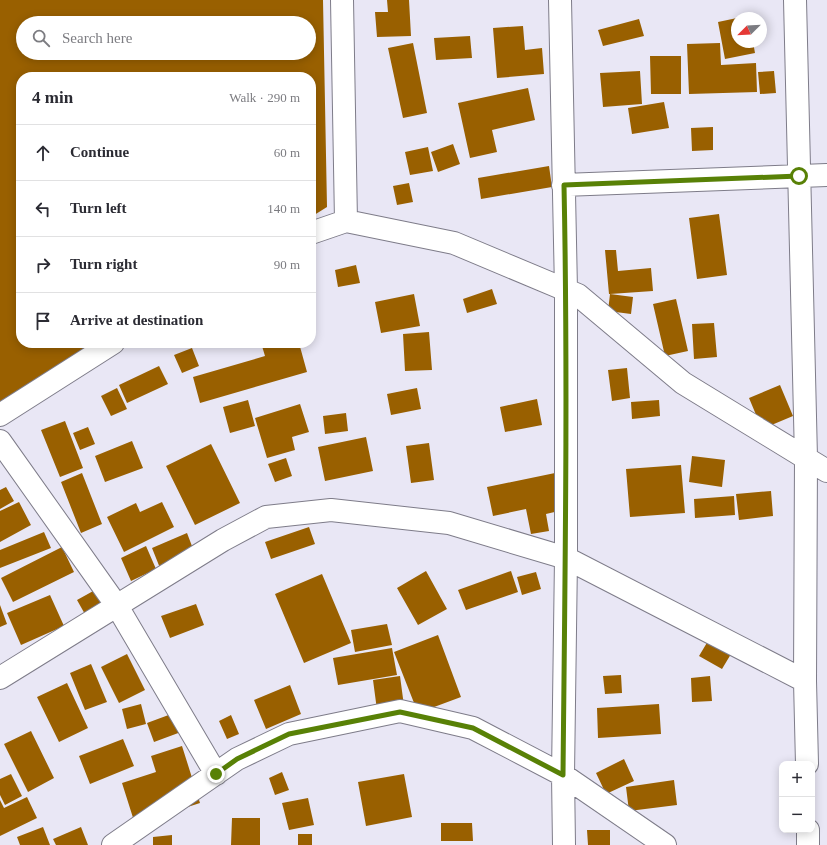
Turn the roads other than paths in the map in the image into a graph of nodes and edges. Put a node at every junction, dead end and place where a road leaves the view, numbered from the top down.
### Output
1 (342, 0) edge
2 (560, 0) edge
3 (795, 0) edge
4 (827, 175) edge
5 (799, 176) junction
6 (564, 185) junction
7 (346, 221) junction
8 (316, 231) edge
9 (566, 290) junction
10 (105, 348) edge
11 (0, 415) edge
12 (0, 441) edge
13 (806, 458) junction
14 (827, 471) edge
15 (566, 558) junction
16 (117, 606) junction
17 (0, 678) edge
18 (805, 681) junction
19 (806, 761) edge
20 (216, 774) junction
21 (563, 775) junction
22 (808, 833) edge
23 (113, 845) edge
24 (564, 845) edge
25 (666, 845) edge
26 (808, 845) edge

1 - 7 street
2 - 6 street
3 - 5 street
4 - 5 street
5 - 6 street
5 - 13 street
6 - 9 street
7 - 8 street
7 - 9 street
9 - 13 street
9 - 15 street
10 - 11 street
12 - 16 street
13 - 14 street
13 - 18 street
15 - 16 street
15 - 18 street
15 - 21 street
16 - 17 street
16 - 20 street
18 - 19 street
20 - 21 street
20 - 23 street
21 - 24 street
21 - 25 street
22 - 26 street

